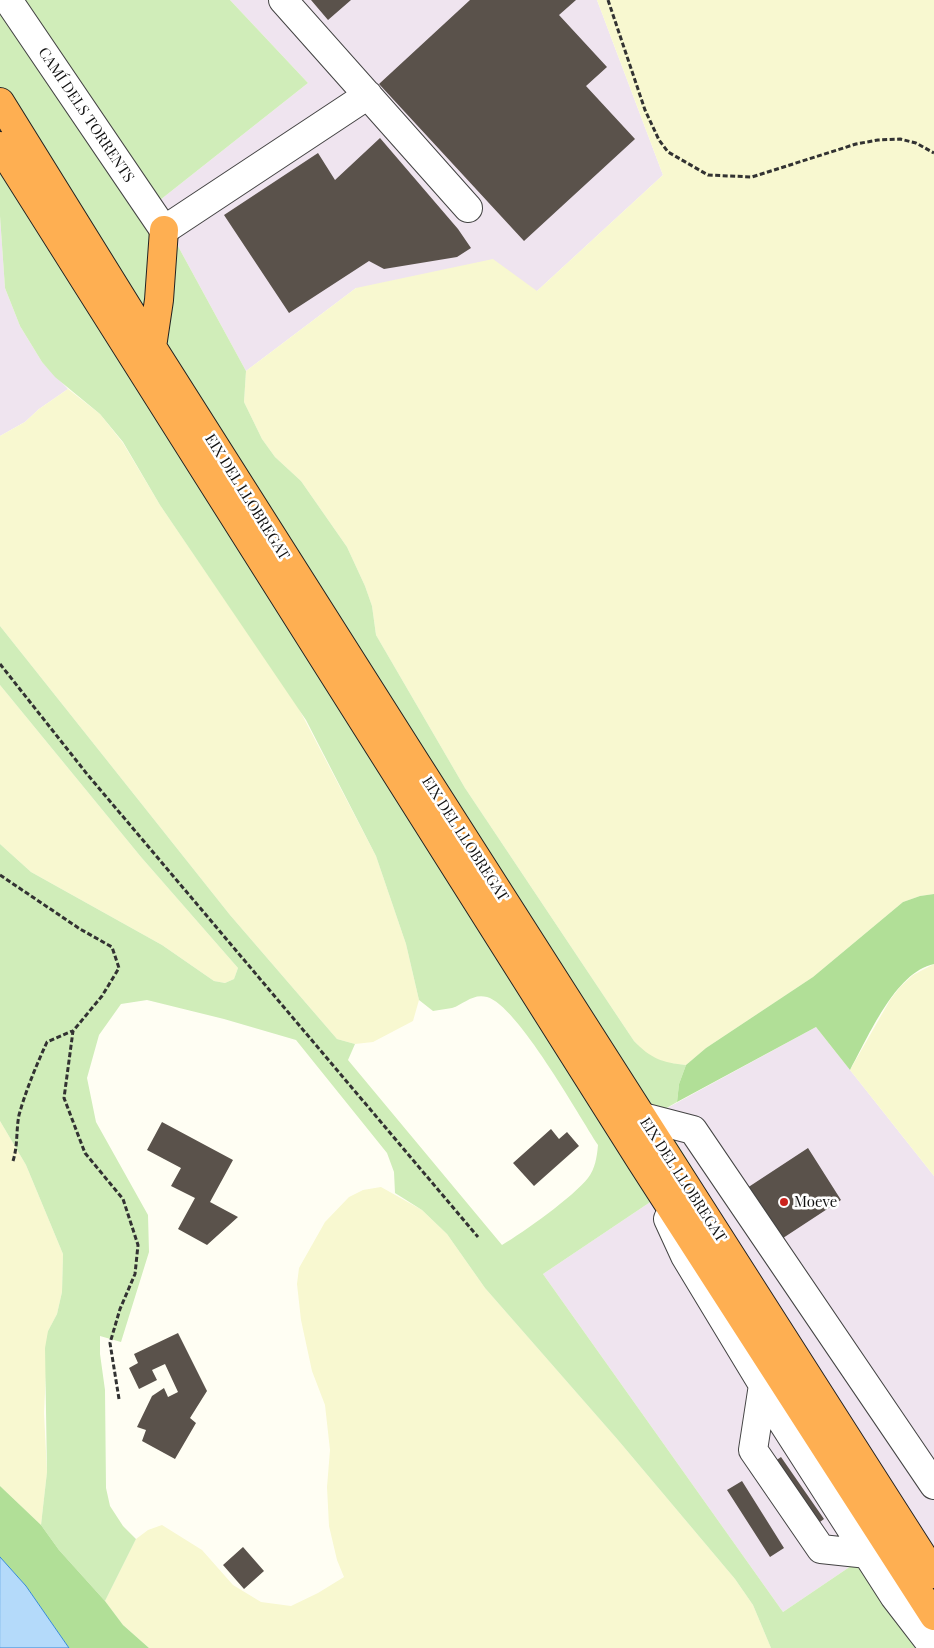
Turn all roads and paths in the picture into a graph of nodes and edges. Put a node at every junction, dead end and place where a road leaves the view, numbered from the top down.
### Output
1 (8, 0) edge
2 (283, 0) edge
3 (608, 0) edge
4 (368, 95) junction
5 (0, 102) edge
6 (0, 146) edge
7 (934, 153) edge
8 (468, 208) dead end
9 (164, 230) junction
10 (152, 347) junction
11 (0, 664) edge
12 (0, 875) edge
13 (73, 1031) junction
14 (643, 1117) junction
15 (13, 1161) dead end
16 (641, 1161) junction
17 (478, 1237) dead end
18 (763, 1385) junction
19 (119, 1399) dead end
20 (934, 1485) edge
21 (868, 1554) junction
22 (934, 1574) edge
23 (925, 1619) edge
24 (925, 1648) edge
25 (934, 1648) edge

1 - 9 street, CAMÍ DELS TORRENTS
2 - 4 street
3 - 7 path
4 - 8 street
4 - 9 street
5 - 10 highway, EIX DEL LLOBREGAT
6 - 16 highway, EIX DEL LLOBREGAT
9 - 10 highway
10 - 14 highway, EIX DEL LLOBREGAT
11 - 17 path
12 - 13 path
13 - 15 path
13 - 19 path
14 - 20 street
14 - 22 highway, EIX DEL LLOBREGAT
16 - 18 street
16 - 23 highway, EIX DEL LLOBREGAT
18 - 21 street
18 - 21 street
21 - 23 street
23 - 24 street
23 - 25 street

